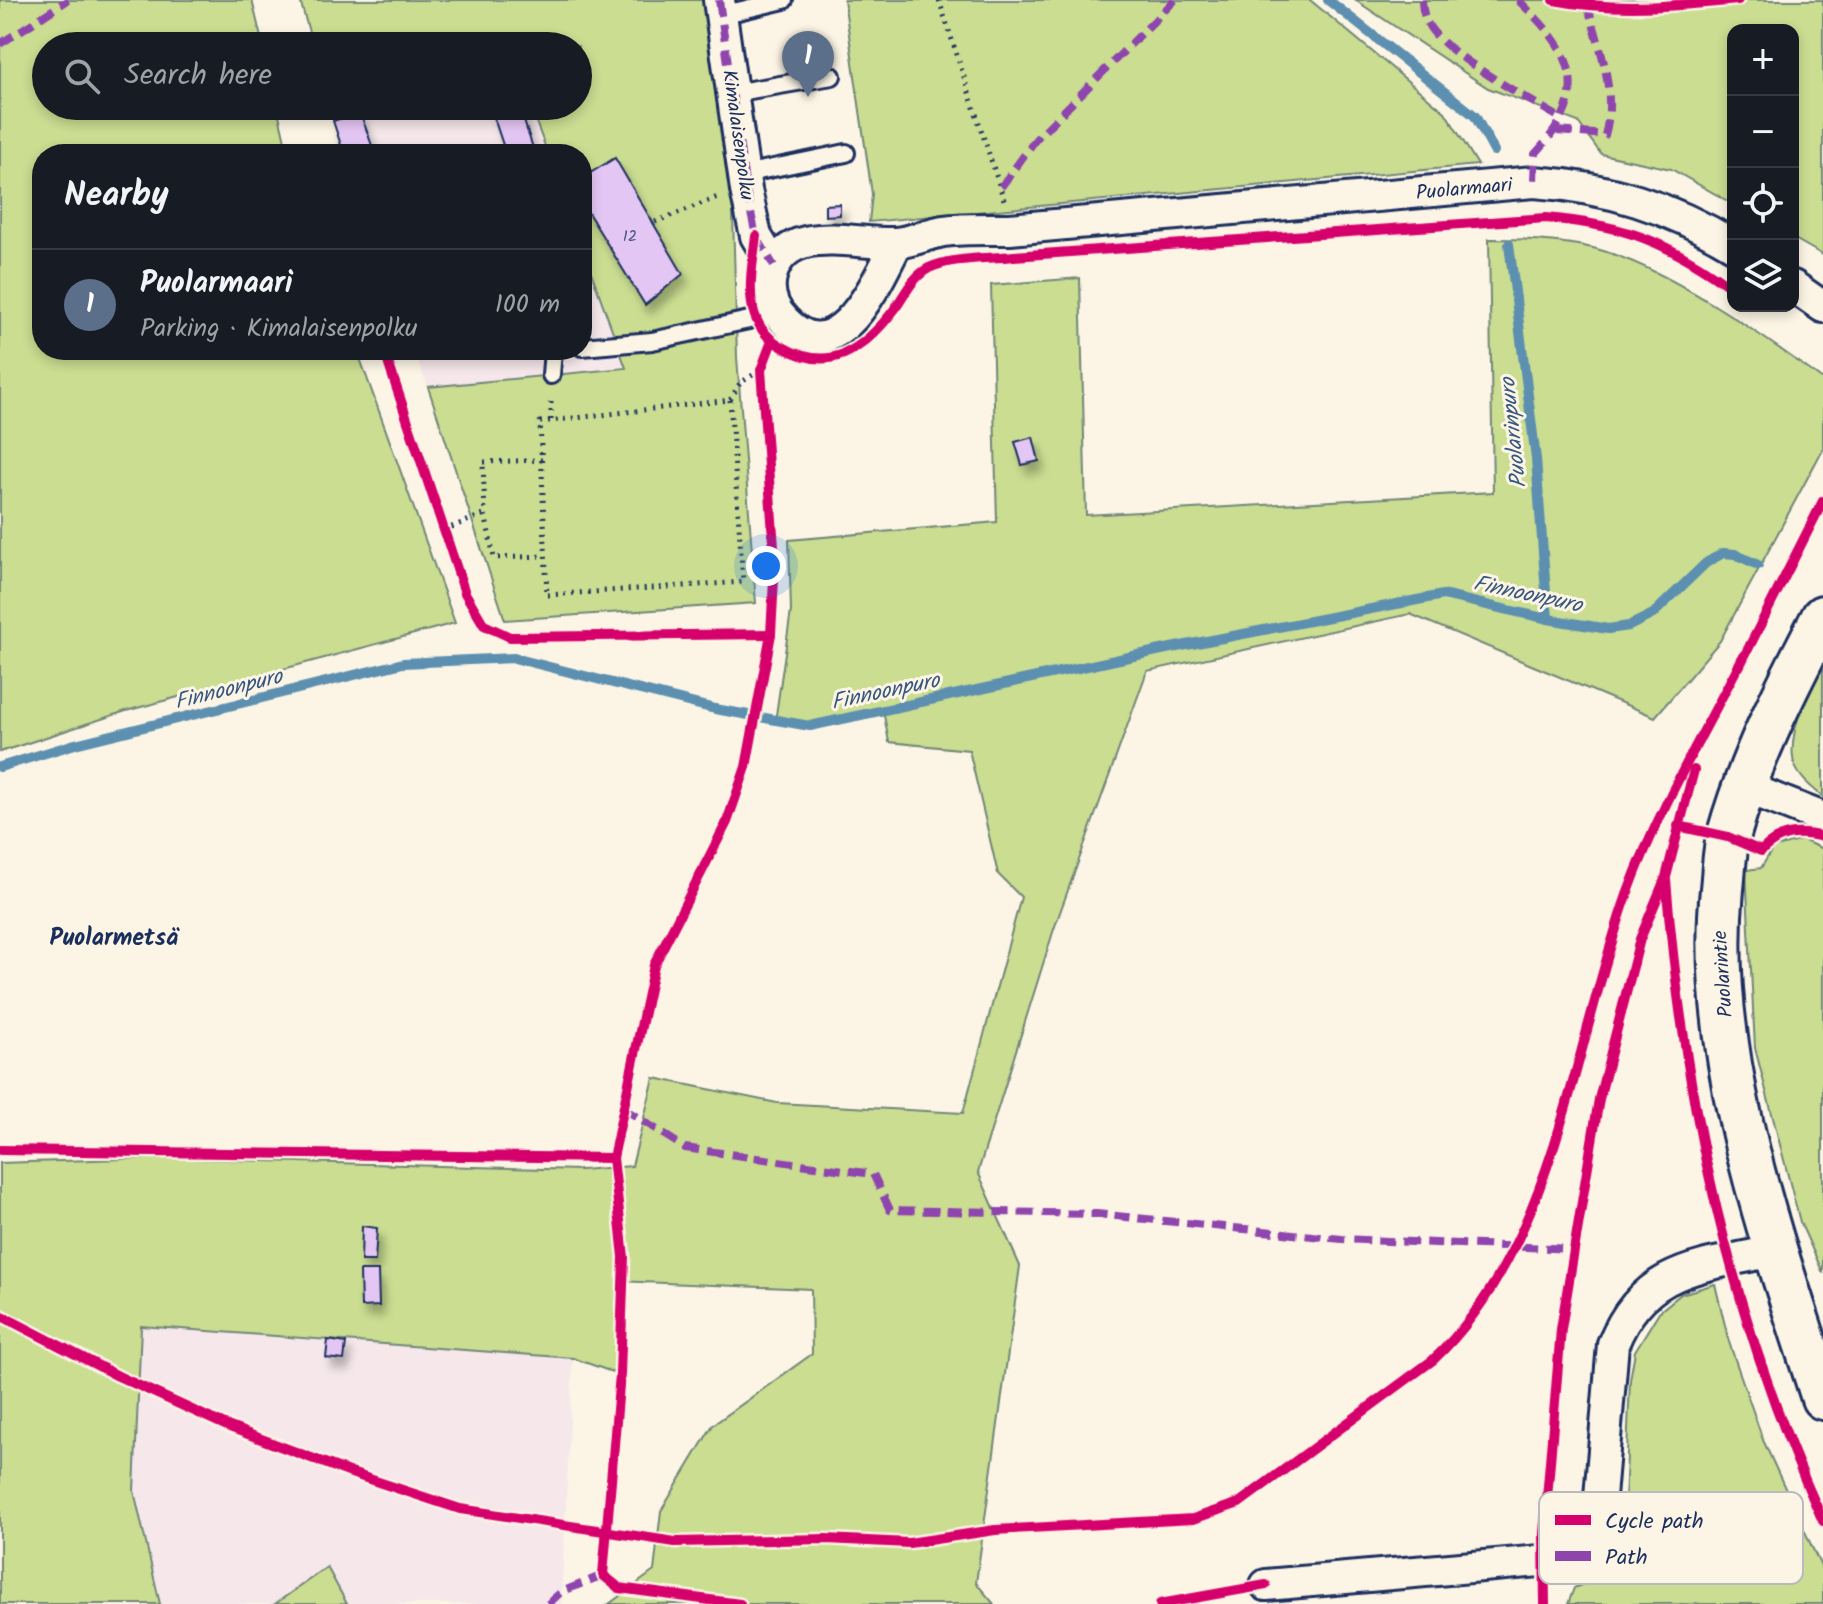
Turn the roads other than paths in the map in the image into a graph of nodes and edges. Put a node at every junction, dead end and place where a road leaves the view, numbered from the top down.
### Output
1 (784, 0) edge
2 (720, 7) edge
3 (832, 76) dead end
4 (733, 93) junction
5 (846, 153) dead end
6 (745, 182) junction
7 (1727, 241) edge
8 (897, 243) junction
9 (774, 266) junction
10 (1799, 290) edge
11 (1823, 307) edge
12 (766, 317) junction
13 (592, 346) edge
14 (552, 360) edge
15 (551, 375) dead end
16 (1823, 617) edge
17 (1745, 787) junction
18 (1823, 818) edge
19 (1778, 1250) junction
20 (1814, 1354) edge
21 (1823, 1398) edge
22 (1600, 1492) edge
23 (1539, 1561) edge
24 (1266, 1585) dead end

1 - 2 lane
2 - 4 street, Kimalaisenpolku
3 - 4 lane
4 - 6 street, Kimalaisenpolku
5 - 6 lane
6 - 9 street, Kimalaisenpolku
7 - 8 street, Puolarmaari
8 - 9 street, Puolarmaari
8 - 12 street
9 - 12 street
10 - 11 street
12 - 13 lane
14 - 15 lane
16 - 17 main road, Puolarintie
17 - 18 street
17 - 19 main road, Puolarintie
19 - 20 main road, Puolarintie
19 - 22 street
20 - 21 main road, Puolarintie
23 - 24 street

